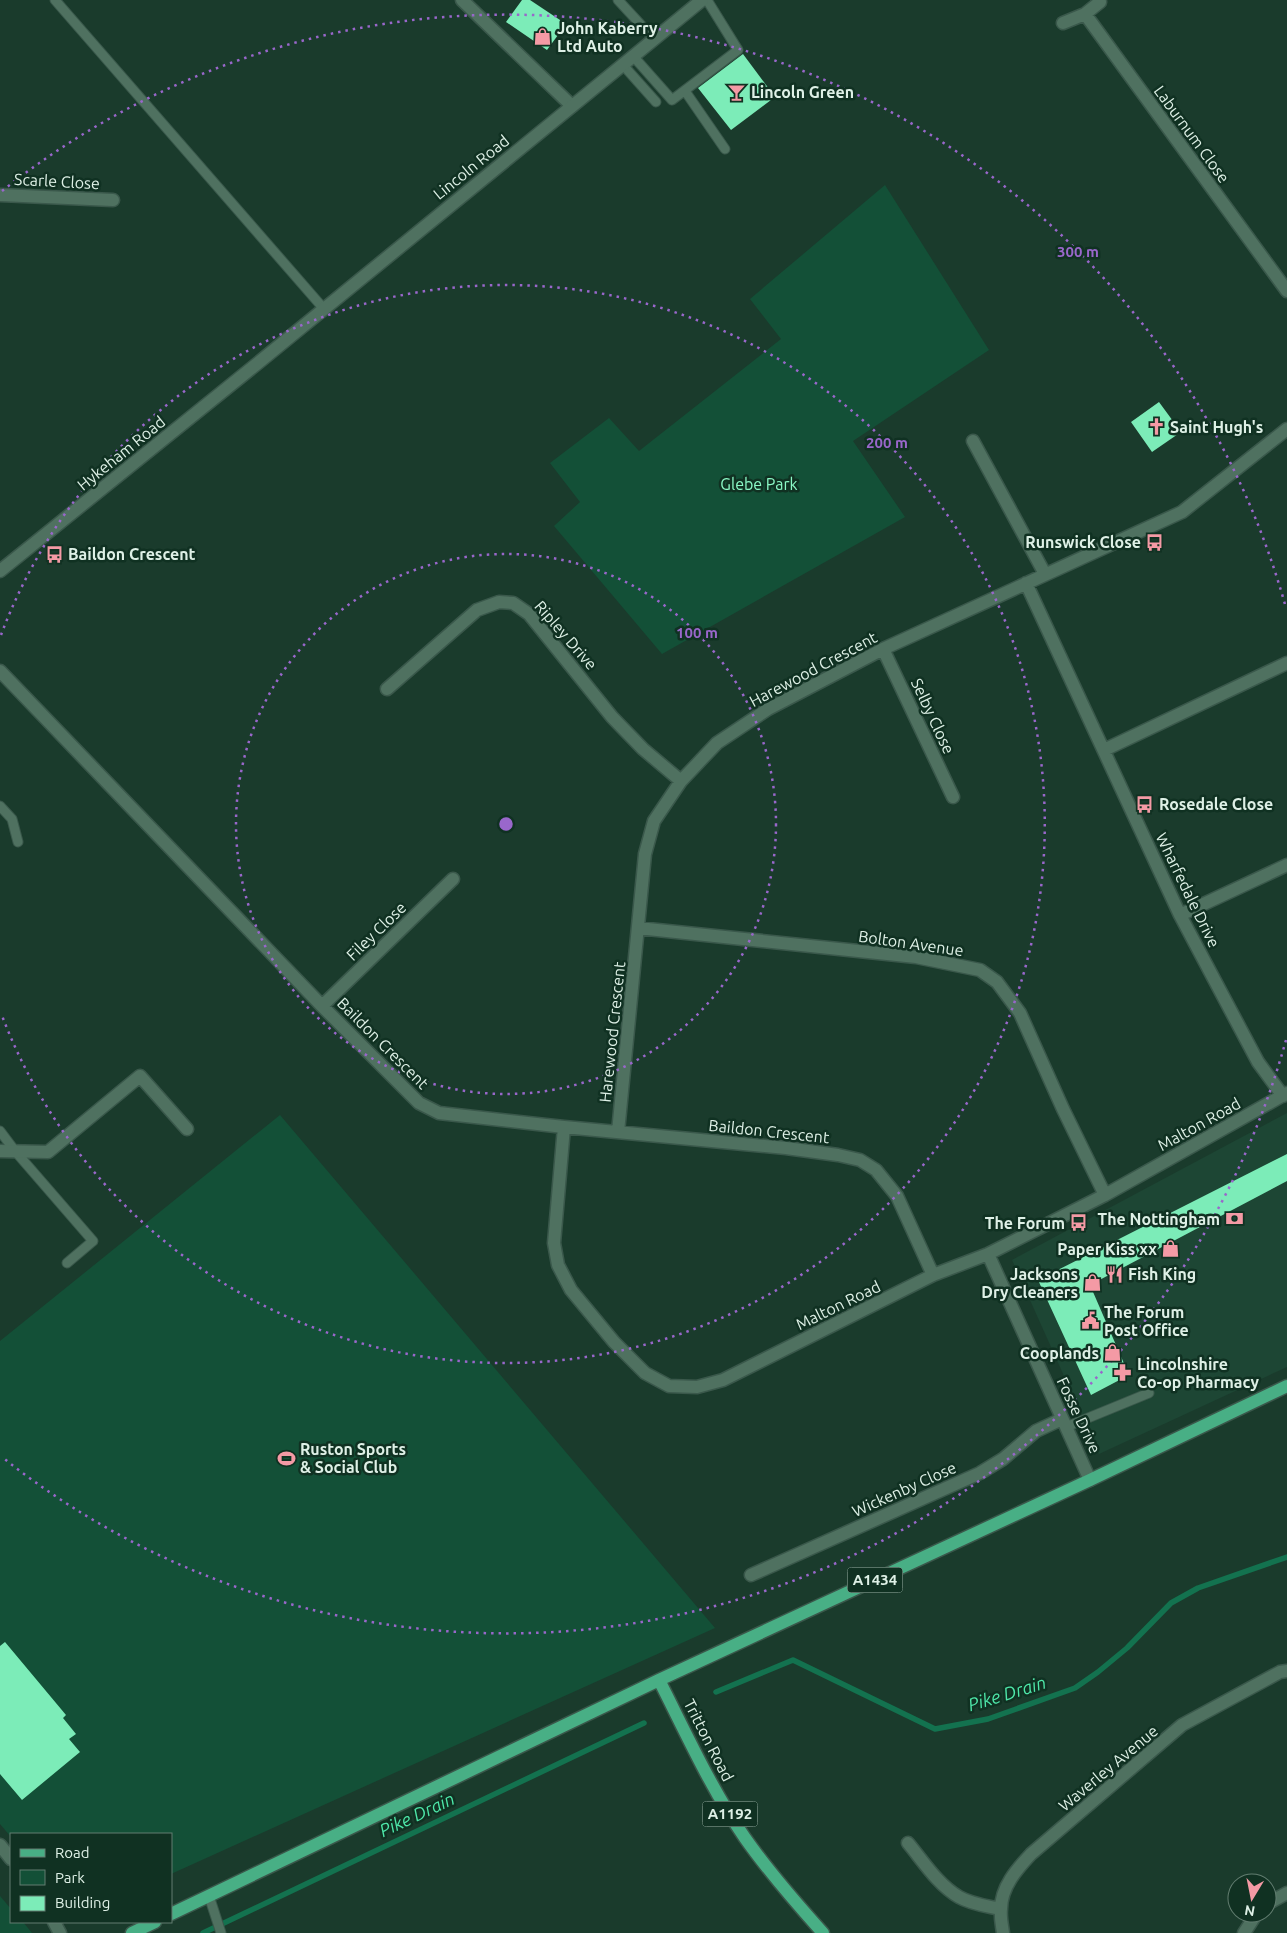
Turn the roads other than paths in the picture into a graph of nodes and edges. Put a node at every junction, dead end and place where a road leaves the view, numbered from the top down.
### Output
1 (55, 0) edge
2 (462, 0) edge
3 (618, 0) edge
4 (702, 0) edge
5 (707, 0) edge
6 (1100, 2) dead end
7 (1085, 14) junction
8 (1063, 23) dead end
9 (654, 39) junction
10 (633, 56) junction
11 (623, 65) junction
12 (685, 91) junction
13 (656, 102) dead end
14 (572, 106) junction
15 (725, 149) dead end
16 (0, 194) edge
17 (113, 200) dead end
18 (1287, 291) edge
19 (324, 309) junction
20 (262, 360) joint
21 (1287, 429) edge
22 (973, 441) dead end
23 (0, 571) edge
24 (1045, 574) junction
25 (1026, 583) junction
26 (883, 649) junction
27 (1287, 663) edge
28 (0, 671) edge
29 (387, 689) dead end
30 (1104, 750) junction
31 (681, 781) junction
32 (953, 797) dead end
33 (0, 806) edge
34 (18, 842) dead end
35 (1287, 865) edge
36 (453, 879) dead end
37 (1180, 915) junction
38 (638, 928) junction
39 (322, 1006) junction
40 (1285, 1095) edge
41 (564, 1127) junction
42 (187, 1129) dead end
43 (0, 1131) edge
44 (618, 1132) junction
45 (0, 1151) edge
46 (14, 1151) junction
47 (1105, 1195) junction
48 (988, 1254) junction
49 (67, 1263) dead end
50 (933, 1275) junction
51 (1287, 1386) edge
52 (1150, 1393) dead end
53 (1064, 1423) junction
54 (1090, 1480) junction
55 (751, 1574) dead end
56 (1287, 1671) edge
57 (659, 1680) junction
58 (908, 1843) dead end
59 (0, 1844) edge
60 (10, 1858) edge
61 (209, 1896) junction
62 (1000, 1909) junction
63 (172, 1914) edge
64 (154, 1923) edge
65 (132, 1933) edge
66 (221, 1933) edge
67 (823, 1933) edge
68 (1003, 1933) edge

1 - 19 lane
2 - 14 street
3 - 9 lane
4 - 9 street, Lincoln Road
5 - 12 lane
6 - 7 street
7 - 8 street
7 - 18 street, Laburnum Close
9 - 10 street, Lincoln Road
10 - 11 street, Lincoln Road
10 - 12 lane
11 - 13 lane
11 - 14 street, Lincoln Road
12 - 15 lane
14 - 19 street, Lincoln Road
16 - 17 street, Scarle Close
19 - 20 street, Lincoln Road
20 - 23 street, Hykeham Road
21 - 24 street, Harewood Crescent
22 - 24 street
24 - 25 street, Harewood Crescent
25 - 26 street, Harewood Crescent
25 - 30 street, Wharfedale Drive
26 - 31 street, Harewood Crescent
26 - 32 street, Selby Close
27 - 30 street
28 - 39 street, Baildon Crescent
29 - 31 street, Ripley Drive
30 - 37 street, Wharfedale Drive
31 - 38 street, Harewood Crescent
33 - 34 lane
35 - 37 street
36 - 39 street, Filey Close
37 - 40 street, Wharfedale Drive
38 - 44 street, Harewood Crescent
38 - 47 street, Bolton Avenue
39 - 41 street, Baildon Crescent
40 - 47 street, Malton Road
41 - 44 street, Baildon Crescent
41 - 50 street, Malton Road
42 - 46 street
43 - 46 lane
44 - 50 street, Baildon Crescent
45 - 46 street
46 - 49 lane
47 - 48 street, Malton Road
48 - 50 street, Malton Road
48 - 53 street, Fosse Drive
51 - 54 main road, A1434
52 - 53 lane
53 - 54 street, Fosse Drive
53 - 55 street, Wickenby Close
54 - 57 main road, A1434
56 - 62 street, Waverley Avenue
57 - 61 main road, A1434
57 - 67 main road, Tritton Road / A1192
58 - 62 street
59 - 60 street
61 - 63 main road, A1434
61 - 66 lane
62 - 68 street, Waverley Avenue
64 - 65 main road

